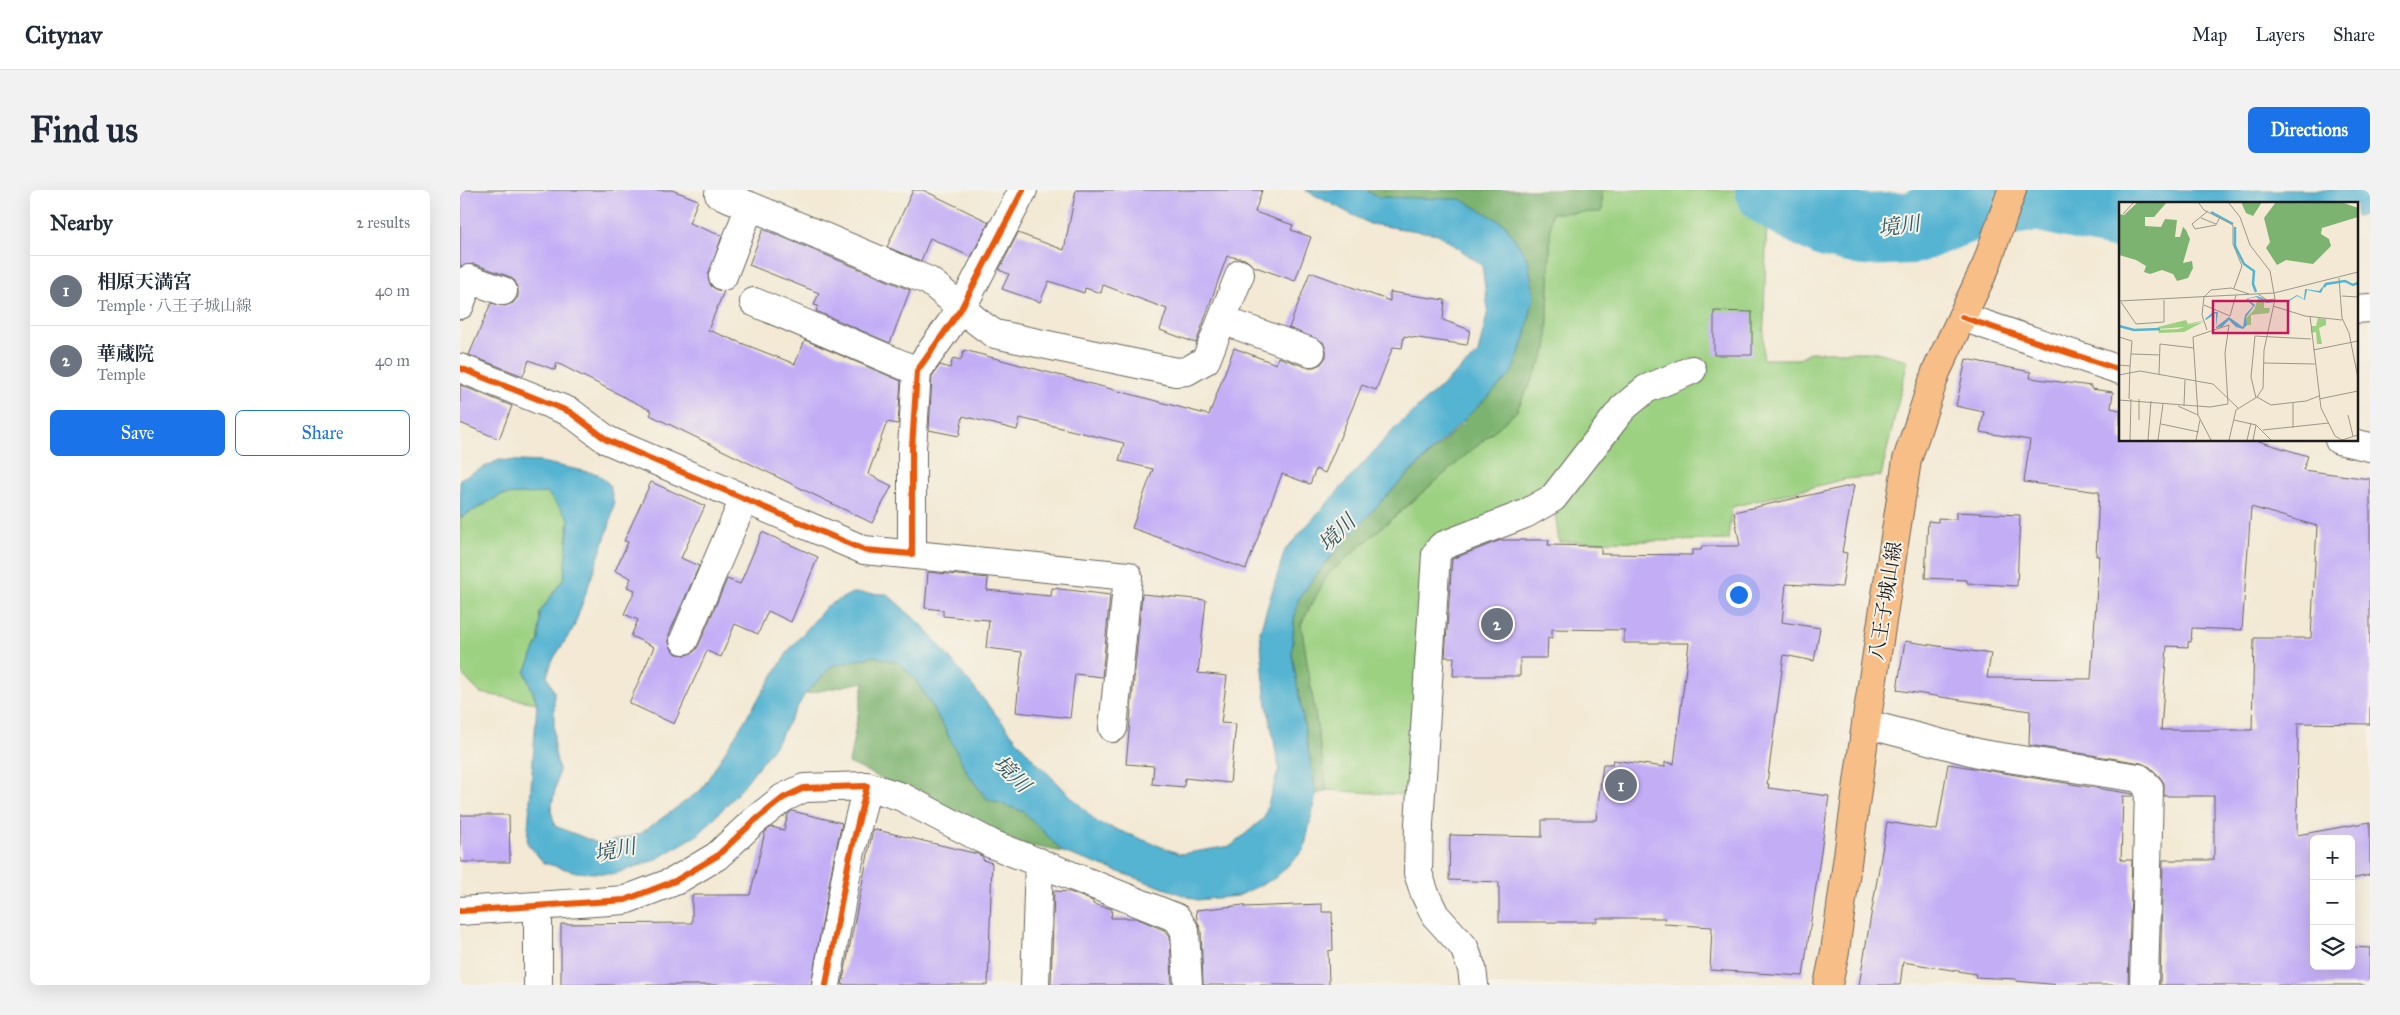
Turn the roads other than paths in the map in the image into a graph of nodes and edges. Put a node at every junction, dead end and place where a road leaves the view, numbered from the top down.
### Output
1 (1023, 190) edge
2 (2012, 190) edge
3 (720, 194) dead end
4 (750, 206) junction
5 (1240, 274) dead end
6 (723, 276) dead end
7 (503, 291) dead end
8 (754, 302) dead end
9 (460, 305) edge
10 (961, 309) junction
11 (1962, 317) junction
12 (1222, 320) junction
13 (1312, 352) dead end
14 (460, 368) edge
15 (1692, 370) dead end
16 (2119, 370) edge
17 (917, 371) junction
18 (2344, 441) edge
19 (2370, 447) edge
20 (744, 499) junction
21 (912, 554) junction
22 (684, 640) dead end
23 (1866, 724) junction
24 (1113, 728) dead end
25 (866, 786) junction
26 (1039, 862) junction
27 (538, 906) junction
28 (460, 911) edge
29 (538, 985) edge
30 (826, 985) edge
31 (1035, 985) edge
32 (1188, 985) edge
33 (1474, 985) edge
34 (1828, 985) edge
35 (2144, 985) edge

1 - 10 street
2 - 11 main road, 八王子城山線
3 - 4 street
4 - 6 street
4 - 10 street
5 - 12 street
7 - 9 street
8 - 17 street
10 - 12 street
10 - 17 street
11 - 16 street
11 - 23 main road, 八王子城山線
12 - 13 street
14 - 20 street
15 - 33 street
17 - 21 street
18 - 19 street
20 - 21 street
20 - 22 street
21 - 24 street
23 - 34 main road, 八王子城山線
23 - 35 street
25 - 26 street
25 - 27 street
25 - 30 street
26 - 31 street
26 - 32 street
27 - 28 street
27 - 29 street

